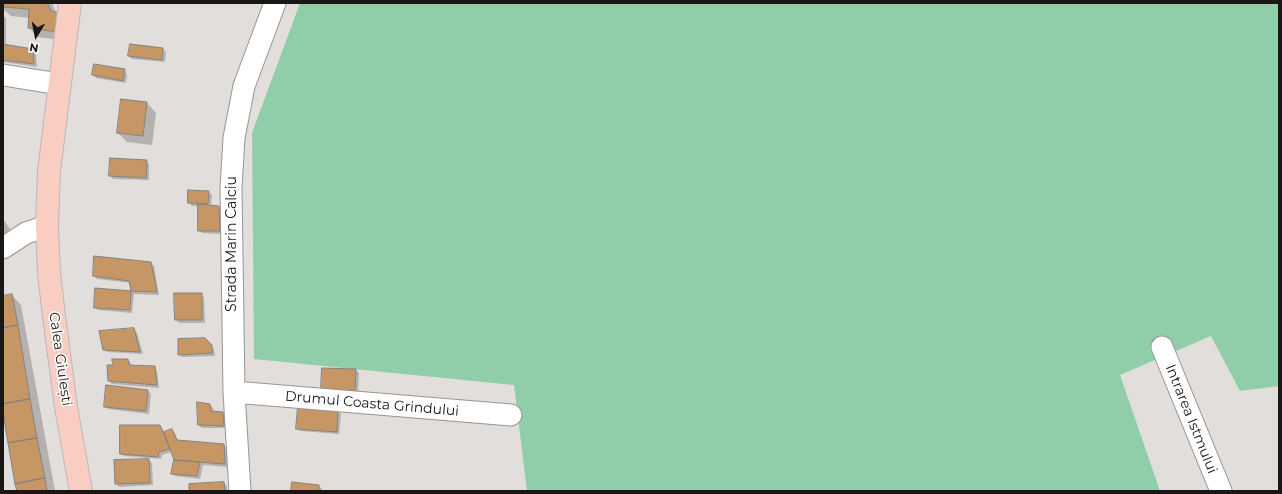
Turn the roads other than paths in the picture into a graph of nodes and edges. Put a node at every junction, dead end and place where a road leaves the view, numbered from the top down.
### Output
1 (70, 3) edge
2 (275, 3) edge
3 (3, 75) edge
4 (60, 84) junction
5 (47, 226) junction
6 (3, 248) edge
7 (1162, 347) dead end
8 (234, 392) junction
9 (511, 415) dead end
10 (81, 491) edge
11 (240, 491) edge
12 (1221, 491) edge

1 - 4 main road, Calea Giulești
2 - 8 street, Strada Marin Calciu
3 - 4 street
4 - 5 main road, Calea Giulești
5 - 6 street
5 - 10 main road, Calea Giulești
7 - 12 street, Intrarea Istmului
8 - 9 street, Drumul Coasta Grindului
8 - 11 street, Strada Marin Calciu

